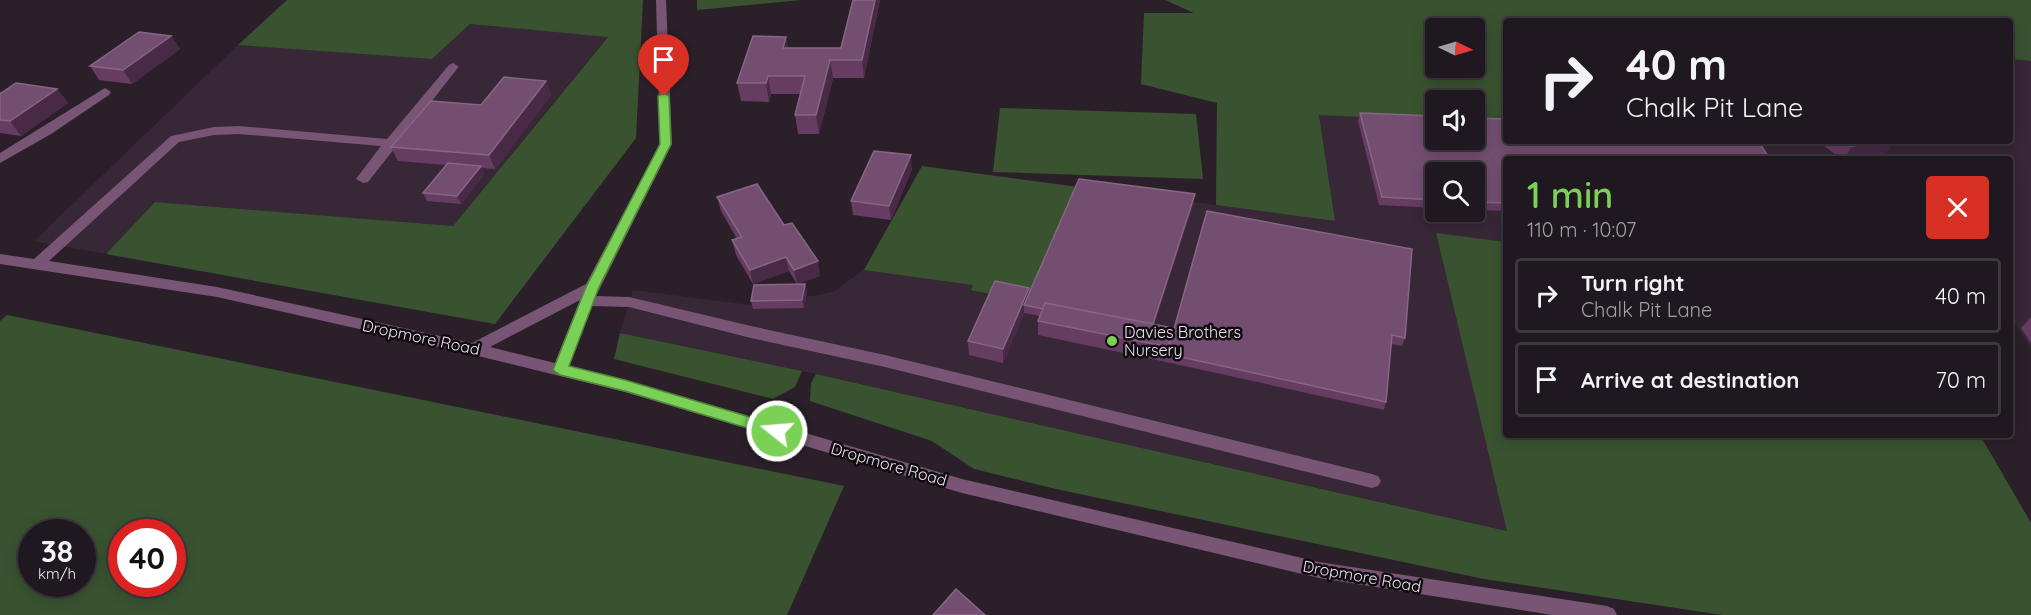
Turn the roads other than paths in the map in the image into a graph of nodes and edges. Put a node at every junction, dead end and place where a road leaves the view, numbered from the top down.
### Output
1 (661, 0) edge
2 (453, 66) dead end
3 (105, 92) dead end
4 (390, 142) junction
5 (0, 159) edge
6 (363, 179) dead end
7 (0, 259) edge
8 (36, 265) junction
9 (590, 294) junction
10 (474, 349) junction
11 (560, 370) junction
12 (1372, 481) dead end
13 (1607, 615) edge

1 - 9 street
2 - 4 street
3 - 5 street
4 - 6 street
4 - 8 street
7 - 8 street, Dropmore Road
8 - 10 street, Dropmore Road
9 - 10 street
9 - 11 street
9 - 12 street
10 - 11 street, Dropmore Road
11 - 13 street, Dropmore Road

